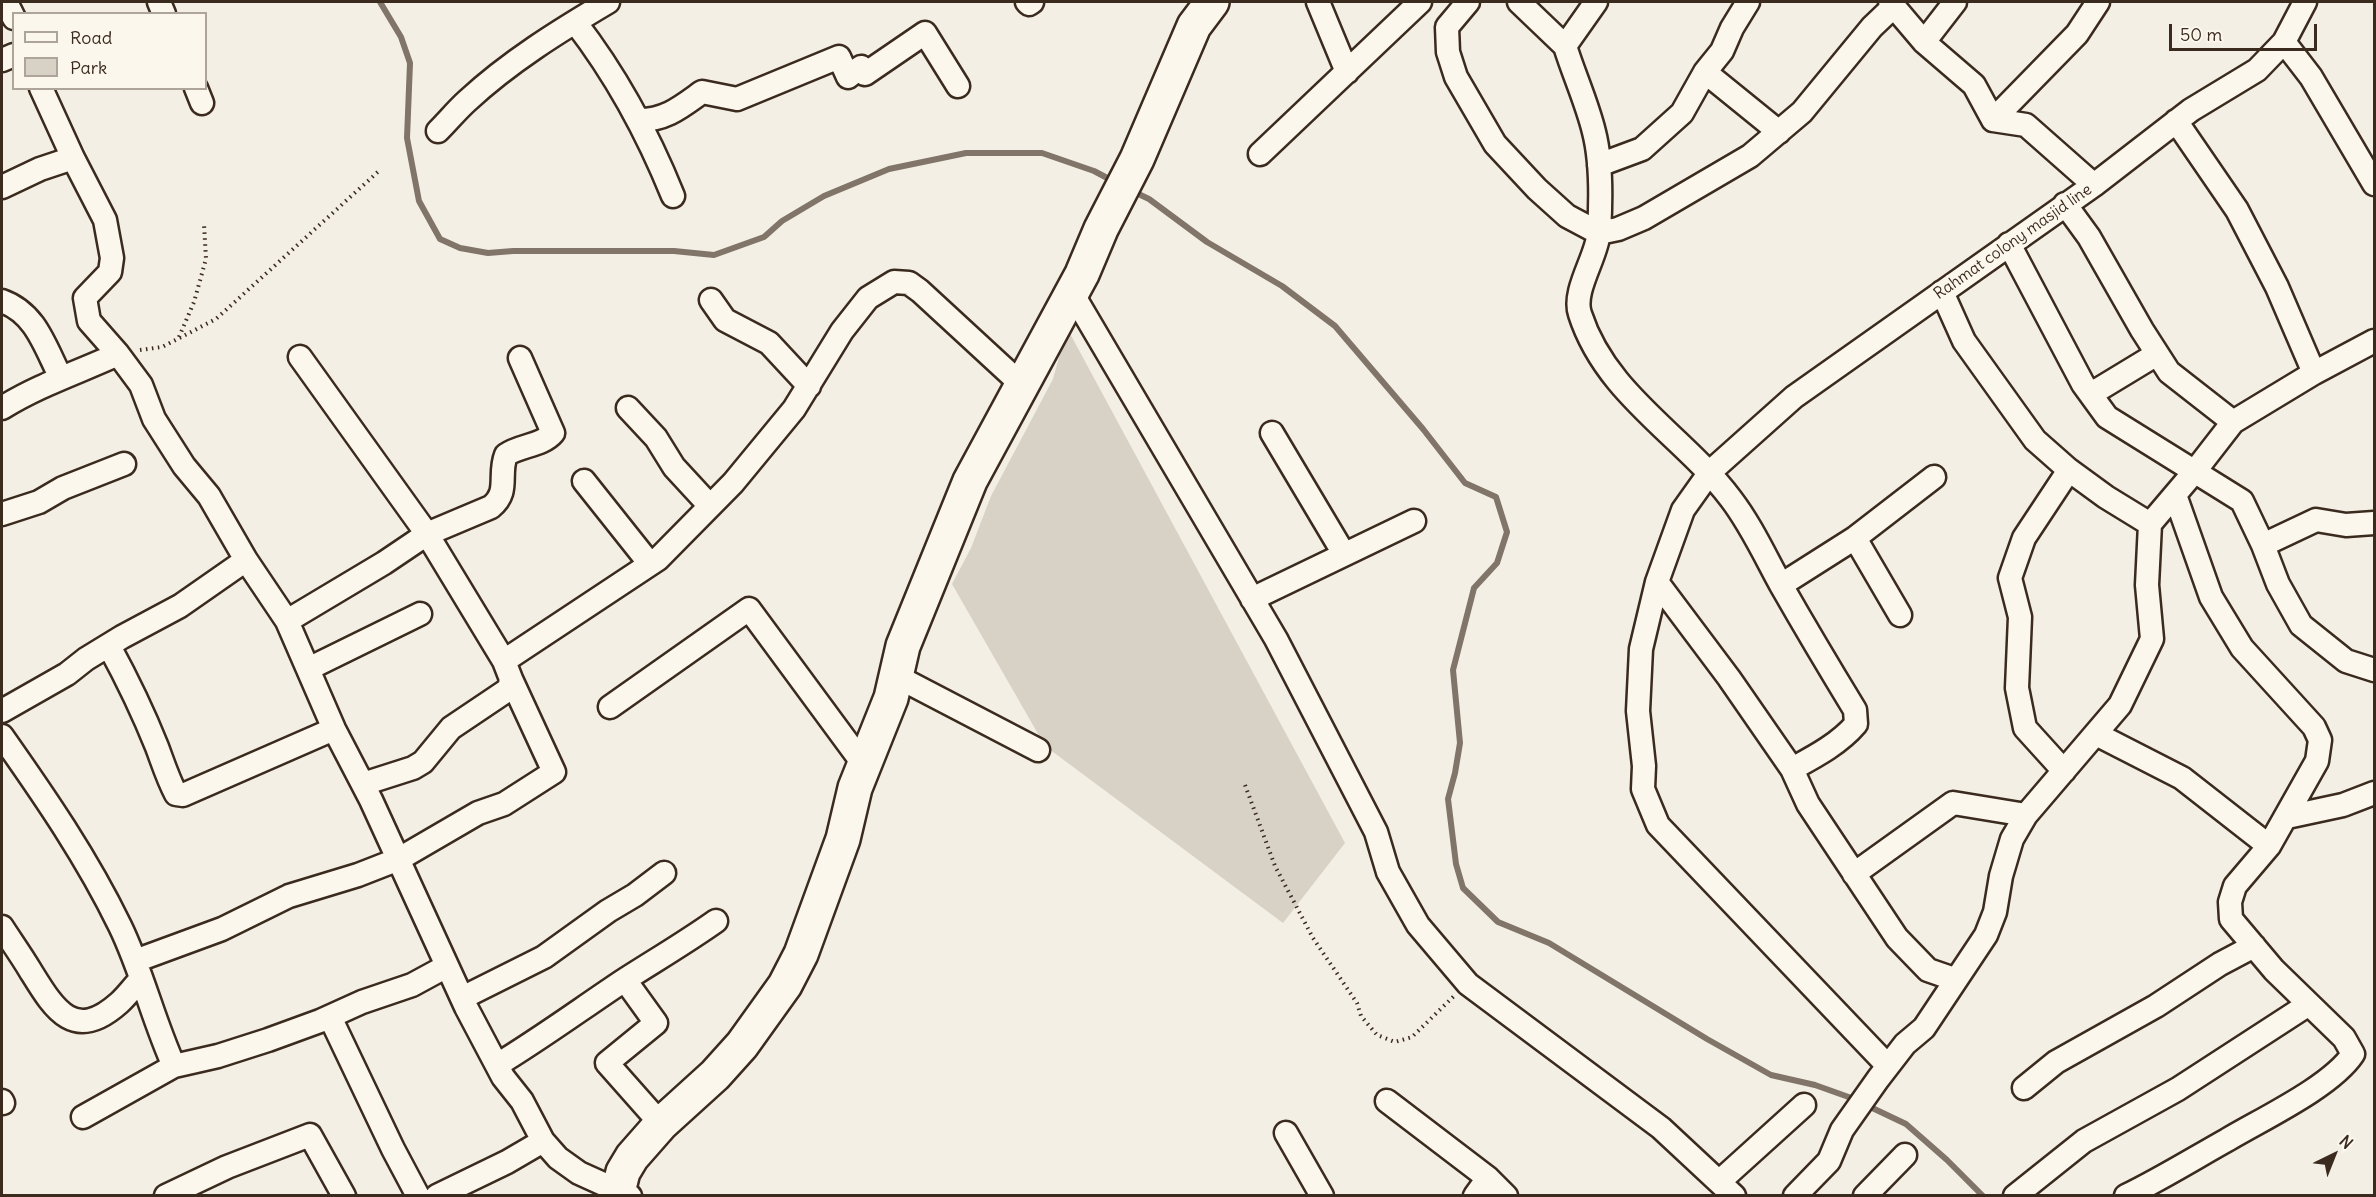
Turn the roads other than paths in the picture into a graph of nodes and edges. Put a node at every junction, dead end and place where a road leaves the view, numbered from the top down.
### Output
1 (608, 2) edge
2 (1027, 2) edge
3 (1032, 2) edge
4 (1212, 2) edge
5 (1318, 2) edge
6 (1420, 2) edge
7 (1468, 2) edge
8 (1519, 2) edge
9 (1596, 2) edge
10 (1748, 2) edge
11 (1955, 2) edge
12 (2098, 2) edge
13 (2303, 2) edge
14 (1892, 4) edge
15 (575, 22) junction
16 (1924, 42) junction
17 (2284, 42) junction
18 (1565, 46) junction
19 (1347, 72) junction
20 (1705, 72) junction
21 (958, 86) dead end
22 (42, 90) edge
23 (639, 120) junction
24 (1993, 120) junction
25 (2176, 121) junction
26 (438, 131) dead end
27 (1779, 132) junction
28 (1260, 154) dead end
29 (73, 158) junction
30 (1599, 165) junction
31 (2374, 184) edge
32 (2094, 185) junction
33 (2, 187) edge
34 (673, 196) dead end
35 (2066, 204) junction
36 (1599, 233) junction
37 (2009, 244) junction
38 (1071, 291) junction
39 (1942, 292) junction
40 (711, 300) dead end
41 (2, 301) edge
42 (2374, 341) edge
43 (118, 354) junction
44 (2157, 354) junction
45 (300, 357) dead end
46 (520, 358) dead end
47 (2314, 373) junction
48 (61, 378) junction
49 (1022, 385) junction
50 (809, 386) junction
51 (2091, 394) junction
52 (2, 408) edge
53 (628, 408) dead end
54 (2233, 422) junction
55 (1272, 433) dead end
56 (124, 464) dead end
57 (2069, 470) junction
58 (2194, 471) junction
59 (1710, 472) junction
60 (1934, 477) dead end
61 (584, 481) dead end
62 (2175, 495) junction
63 (710, 506) junction
64 (2, 514) edge
65 (1414, 521) dead end
66 (2374, 523) edge
67 (2150, 524) junction
68 (427, 534) junction
69 (1855, 538) junction
70 (2263, 545) junction
71 (1344, 555) junction
72 (246, 560) junction
73 (650, 564) junction
74 (1657, 582) junction
75 (1781, 585) junction
76 (1252, 599) junction
77 (420, 614) dead end
78 (1900, 615) dead end
79 (286, 621) junction
80 (109, 646) junction
81 (309, 669) junction
82 (507, 670) junction
83 (2374, 670) edge
84 (896, 676) junction
85 (610, 707) dead end
86 (2, 711) edge
87 (334, 729) junction
88 (2096, 734) junction
89 (2, 736) edge
90 (1038, 750) dead end
91 (864, 765) junction
92 (1792, 769) junction
93 (2064, 771) junction
94 (363, 784) junction
95 (2374, 794) edge
96 (2026, 815) junction
97 (2287, 817) junction
98 (2269, 846) junction
99 (399, 859) junction
100 (664, 873) dead end
101 (1854, 874) junction
102 (716, 921) dead end
103 (2, 927) edge
104 (2254, 946) junction
105 (447, 966) junction
106 (138, 970) junction
107 (625, 980) junction
108 (1954, 980) junction
109 (462, 998) junction
110 (2309, 1004) junction
111 (330, 1017) junction
112 (497, 1065) junction
113 (174, 1066) junction
114 (1883, 1072) junction
115 (2024, 1088) dead end
116 (1388, 1101) dead end
117 (1804, 1105) dead end
118 (83, 1117) dead end
119 (661, 1124) junction
120 (1286, 1133) dead end
121 (543, 1141) junction
122 (1905, 1155) dead end
123 (1481, 1187) edge
124 (1727, 1188) edge
125 (621, 1193) edge
126 (2016, 1194) edge
127 (166, 1196) edge
128 (344, 1196) edge
129 (418, 1196) edge
130 (437, 1196) edge
131 (1322, 1196) edge
132 (1506, 1196) edge
133 (1795, 1196) edge
134 (1865, 1196) edge
135 (2126, 1196) edge

1 - 15 street
2 - 3 street
4 - 38 street
5 - 19 street
6 - 19 street
7 - 36 street
8 - 18 street
9 - 18 street
10 - 20 street
11 - 16 street
12 - 24 street
13 - 17 street, Rahmat colony masjid line
14 - 16 street
14 - 27 street
15 - 23 street
15 - 26 street
16 - 24 street
17 - 25 street, Rahmat colony masjid line
17 - 31 street
18 - 30 street
19 - 28 street
20 - 27 street
20 - 30 street
21 - 23 street
22 - 29 street
23 - 34 street
24 - 32 street
25 - 32 street, Rahmat colony masjid line
25 - 47 street
27 - 36 street
29 - 33 street
29 - 43 street
30 - 36 street
32 - 35 street, Rahmat colony masjid line
35 - 37 street, Rahmat colony masjid line
35 - 44 street
36 - 59 street
37 - 39 street, Rahmat colony masjid line
37 - 51 street
38 - 49 street
38 - 76 street
39 - 57 street
39 - 59 street, Rahmat colony masjid line
40 - 50 street
41 - 48 street
42 - 47 street
43 - 48 street
43 - 72 street
44 - 51 street
44 - 54 street
45 - 68 street
46 - 68 street
47 - 54 street
48 - 52 street
49 - 50 street
49 - 84 street
50 - 63 street
51 - 58 street
53 - 63 street
54 - 58 street
55 - 71 street
56 - 64 street
57 - 67 street
57 - 93 street
58 - 62 street
58 - 70 street
59 - 74 street, Rahmat colony masjid line
59 - 75 street
60 - 69 street
61 - 73 street
62 - 67 street
62 - 97 street
63 - 73 street
65 - 71 street
66 - 70 street
67 - 88 street
68 - 79 street
68 - 82 street
69 - 75 street
69 - 78 street
70 - 83 street
71 - 76 street
72 - 79 street
72 - 80 street
73 - 82 street
74 - 92 street
74 - 114 street, Rahmat colony masjid line
75 - 92 street
76 - 124 street
77 - 81 street
79 - 81 street
80 - 86 street
80 - 87 street
81 - 87 street
82 - 94 street
82 - 99 street
84 - 90 street
84 - 91 street
85 - 91 street
87 - 94 street
88 - 93 street
88 - 98 street
89 - 106 street
91 - 119 street
92 - 101 street
93 - 96 street
94 - 99 street
95 - 97 street
96 - 101 street
96 - 108 street
97 - 98 street
98 - 104 street
99 - 105 street
99 - 106 street
100 - 109 street
101 - 108 street
102 - 107 street
103 - 106 street
104 - 110 street
104 - 115 street
105 - 109 street
105 - 111 street
106 - 113 street
107 - 112 street
107 - 119 street
108 - 114 street
109 - 112 street
110 - 126 street
110 - 135 street
111 - 113 street
111 - 129 street
112 - 121 street
113 - 118 street
114 - 133 street
116 - 123 street
117 - 124 street
119 - 125 street
120 - 131 street
121 - 125 street
121 - 130 street
122 - 134 street
123 - 132 street
127 - 128 street

